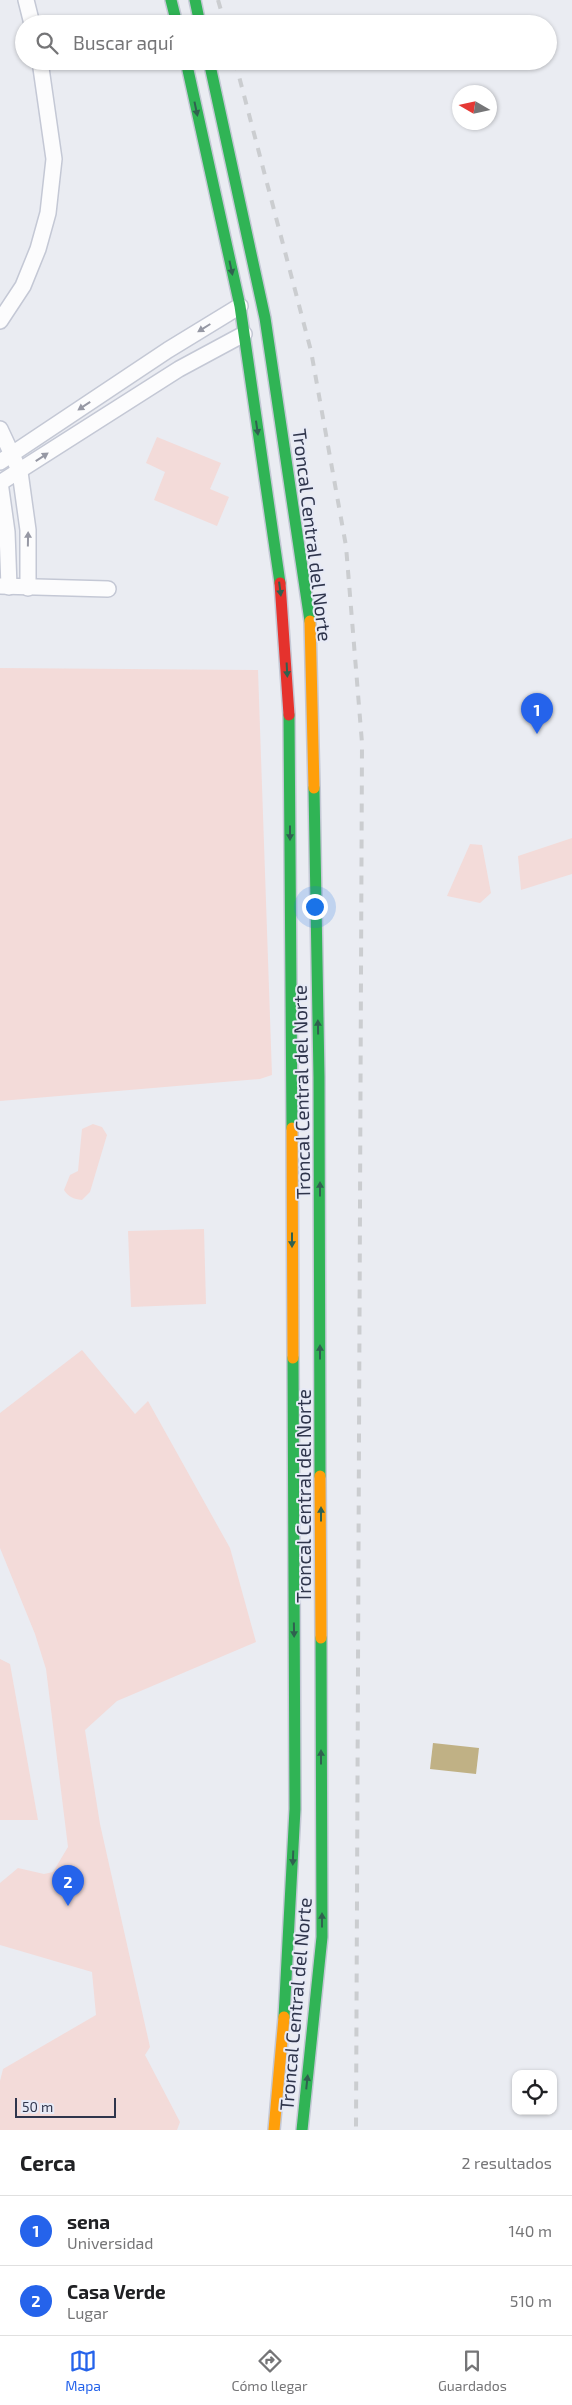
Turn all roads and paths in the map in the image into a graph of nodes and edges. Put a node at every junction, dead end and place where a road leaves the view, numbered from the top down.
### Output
1 (26, 0) edge
2 (171, 0) edge
3 (195, 0) edge
4 (30, 15) edge
5 (175, 15) edge
6 (198, 15) edge
7 (41, 70) edge
8 (188, 70) edge
9 (210, 70) edge
10 (240, 306) junction
11 (0, 321) edge
12 (244, 334) junction
13 (114, 386) junction
14 (125, 404) junction
15 (0, 428) edge
16 (6, 458) edge
17 (20, 472) junction
18 (0, 482) edge
19 (4, 586) edge
20 (28, 588) junction
21 (108, 589) dead end
22 (274, 2130) edge
23 (302, 2130) edge

1 - 4 street
2 - 5 highway
3 - 6 highway
7 - 11 street
8 -> 10 highway, Troncal Central del Norte
23 -> 9 highway, Troncal Central del Norte
10 - 12 highway, Troncal Central del Norte
10 -> 13 street
12 - 14 street
12 -> 22 highway, Troncal Central del Norte
13 - 14 street
13 -> 16 street
17 -> 14 street
15 - 16 street
16 - 17 street
17 - 18 street
20 -> 17 street
18 - 19 street
19 - 20 street
20 - 21 street

